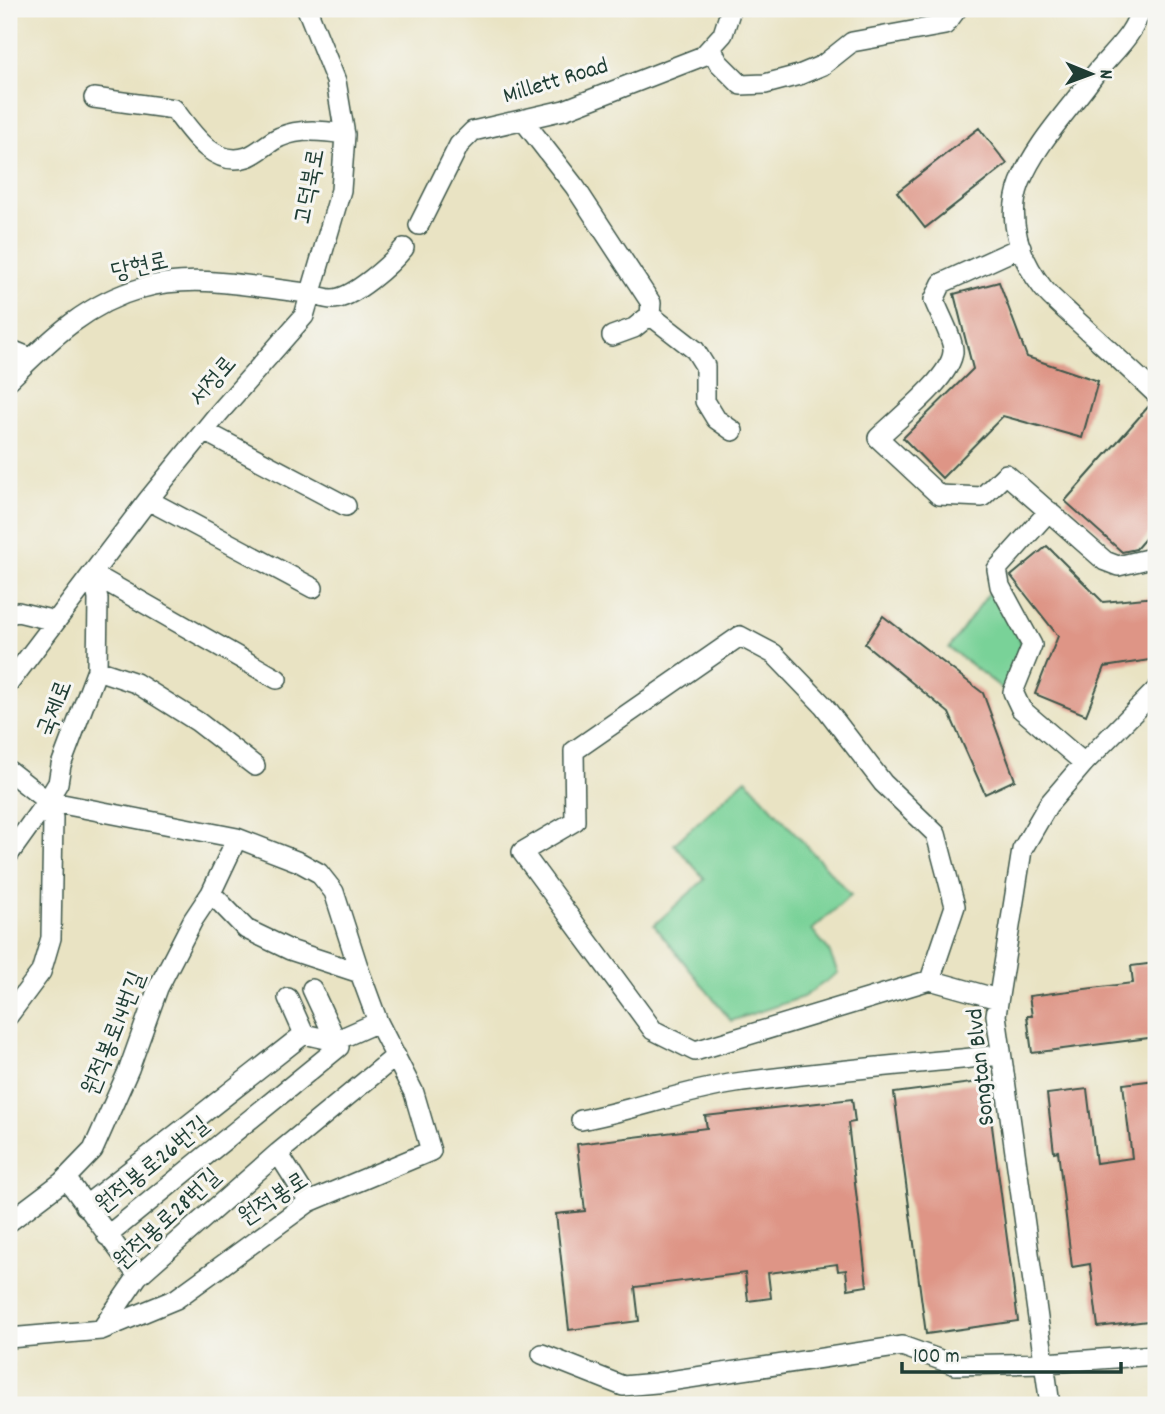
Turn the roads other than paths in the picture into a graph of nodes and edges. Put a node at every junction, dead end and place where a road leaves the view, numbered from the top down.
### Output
1 (307, 9) edge
2 (731, 9) edge
3 (957, 9) edge
4 (1140, 9) edge
5 (711, 47) junction
6 (94, 98) dead end
7 (523, 120) junction
8 (345, 134) junction
9 (419, 225) dead end
10 (1021, 247) junction
11 (404, 248) dead end
12 (311, 294) junction
13 (650, 315) junction
14 (612, 336) dead end
15 (9, 349) edge
16 (31, 358) junction
17 (9, 380) edge
18 (1156, 394) edge
19 (204, 431) junction
20 (733, 431) dead end
21 (148, 500) junction
22 (346, 506) dead end
23 (1049, 511) junction
24 (1156, 556) edge
25 (93, 574) junction
26 (313, 588) dead end
27 (9, 614) edge
28 (55, 621) junction
29 (97, 670) junction
30 (277, 679) dead end
31 (9, 683) edge
32 (1156, 690) edge
33 (1084, 763) junction
34 (255, 766) dead end
35 (9, 771) edge
36 (47, 801) junction
37 (237, 838) junction
38 (9, 854) edge
39 (211, 893) junction
40 (360, 974) junction
41 (930, 980) junction
42 (312, 989) dead end
43 (288, 998) dead end
44 (999, 999) junction
45 (9, 1015) edge
46 (378, 1022) junction
47 (304, 1034) junction
48 (335, 1041) junction
49 (1001, 1055) junction
50 (396, 1056) junction
51 (581, 1120) dead end
52 (278, 1153) junction
53 (66, 1178) junction
54 (309, 1202) junction
55 (85, 1206) junction
56 (9, 1222) edge
57 (107, 1236) junction
58 (138, 1276) junction
59 (102, 1330) junction
60 (9, 1338) edge
61 (542, 1354) dead end
62 (1156, 1356) edge
63 (1046, 1363) junction
64 (1050, 1405) edge

1 - 8 street, 고덕북로
2 - 5 street, Millett Road
3 - 5 street
4 - 10 street
5 - 7 street, Millett Road
6 - 8 street
7 - 9 street, Millett Road
7 - 13 street
8 - 12 street, 고덕북로
10 - 18 street
10 - 23 street
11 - 12 street
12 - 16 street, 당현로
12 - 19 street, 서정로
13 - 14 street
13 - 20 street
15 - 16 street
16 - 17 street, 당현로
19 - 21 street, 서정로
19 - 22 street
21 - 25 street, 서정로
21 - 26 street
23 - 24 street
23 - 33 street
25 - 28 street, 서정로
25 - 29 street, 국제로
25 - 30 street
27 - 28 street
28 - 31 street, 서정로
29 - 34 street
29 - 36 street, 국제로
32 - 33 street, Songtan Blvd
33 - 44 street, Songtan Blvd
35 - 36 street, 원적봉로
36 - 37 street, 원적봉로
36 - 38 street
36 - 45 street
37 - 39 street, 원적봉로14번길
37 - 40 street, 원적봉로
39 - 40 street
39 - 53 street, 원적봉로14번길
40 - 46 street, 원적봉로
41 - 41 street
41 - 44 street
42 - 48 street
43 - 47 street
44 - 49 street, Songtan Blvd
46 - 48 street, 원적봉로26번길
46 - 50 street, 원적봉로
47 - 48 street
47 - 55 street, 원적봉로26번길
48 - 57 street, 원적봉로26번길
49 - 51 street
49 - 63 street, Songtan Blvd
50 - 52 street, 원적봉로28번길
50 - 54 street, 원적봉로
52 - 54 street
52 - 58 street, 원적봉로28번길
53 - 55 street
53 - 56 street, 원적봉로14번길
54 - 59 street, 원적봉로
55 - 57 street, 원적봉로26번길
57 - 58 street
58 - 59 street, 원적봉로28번길
59 - 60 street, 원적봉로
61 - 63 street
62 - 63 street
63 - 64 street, Songtan Blvd

